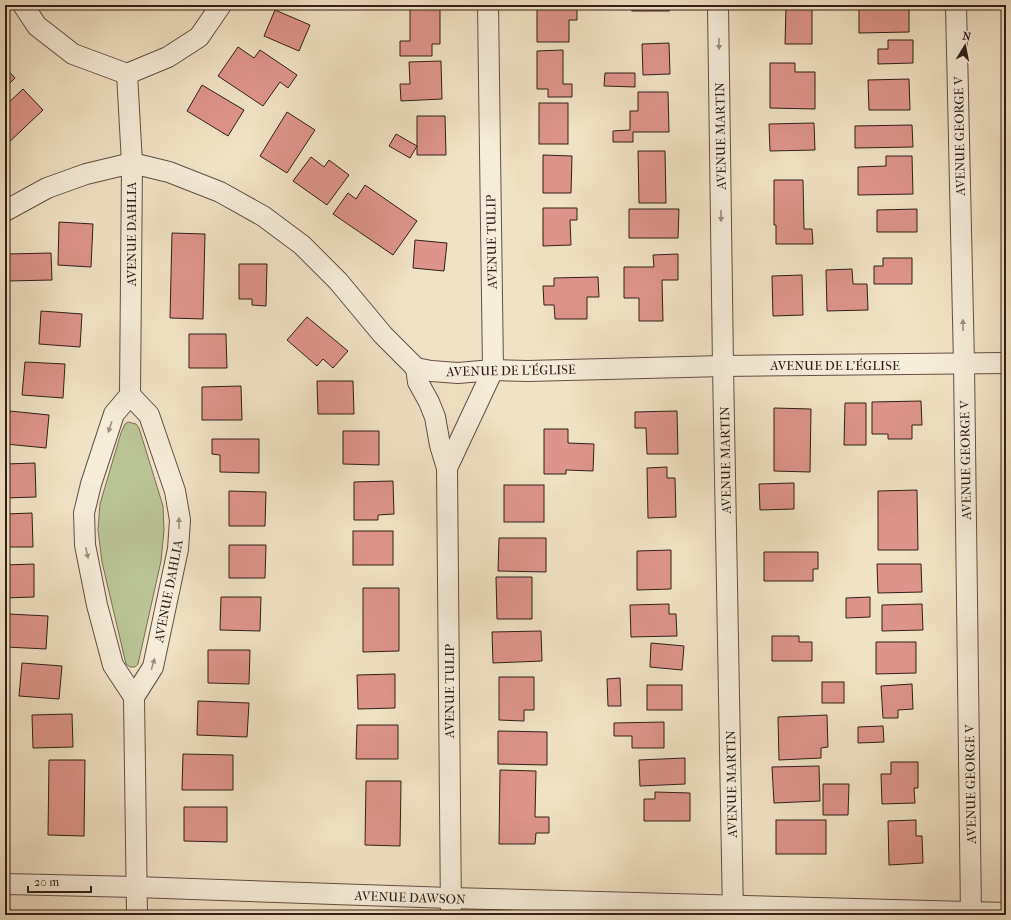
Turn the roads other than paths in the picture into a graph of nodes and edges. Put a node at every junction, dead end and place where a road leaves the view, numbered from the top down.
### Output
1 (23, 5) edge
2 (221, 5) edge
3 (488, 5) edge
4 (718, 5) edge
5 (956, 5) edge
6 (126, 74) junction
7 (132, 163) junction
8 (5, 211) edge
9 (1006, 363) edge
10 (964, 364) junction
11 (723, 366) junction
12 (416, 368) junction
13 (493, 370) junction
14 (130, 394) junction
15 (447, 468) junction
16 (134, 697) junction
17 (5, 884) edge
18 (136, 888) junction
19 (451, 907) edge
20 (733, 910) edge
21 (971, 913) edge
22 (1006, 913) edge
23 (137, 915) edge

1 - 6 street
2 - 6 street
3 - 13 street, AVENUE TULIP
4 -> 11 street, AVENUE MARTIN
10 -> 5 street, AVENUE GEORGE V
6 - 7 street, AVENUE DAHLIA
7 - 8 street
7 - 12 street
7 - 14 street, AVENUE DAHLIA
9 - 10 street, AVENUE DE L'ÉGLISE
10 - 11 street, AVENUE DE L'ÉGLISE
10 - 21 street, AVENUE GEORGE V
11 - 13 street, AVENUE DE L'ÉGLISE
11 - 20 street, AVENUE MARTIN
12 - 13 street, AVENUE DE L'ÉGLISE
12 - 15 street, AVENUE TULIP
13 - 15 street, AVENUE TULIP
14 -> 16 street
16 -> 14 street, AVENUE DAHLIA
15 - 19 street, AVENUE TULIP
16 - 18 street
17 - 18 street, AVENUE DAWSON
18 - 19 street, AVENUE DAWSON
18 - 23 street
19 - 20 street, AVENUE DAWSON
20 - 21 street, AVENUE DAWSON
21 - 22 street, AVENUE DAWSON

